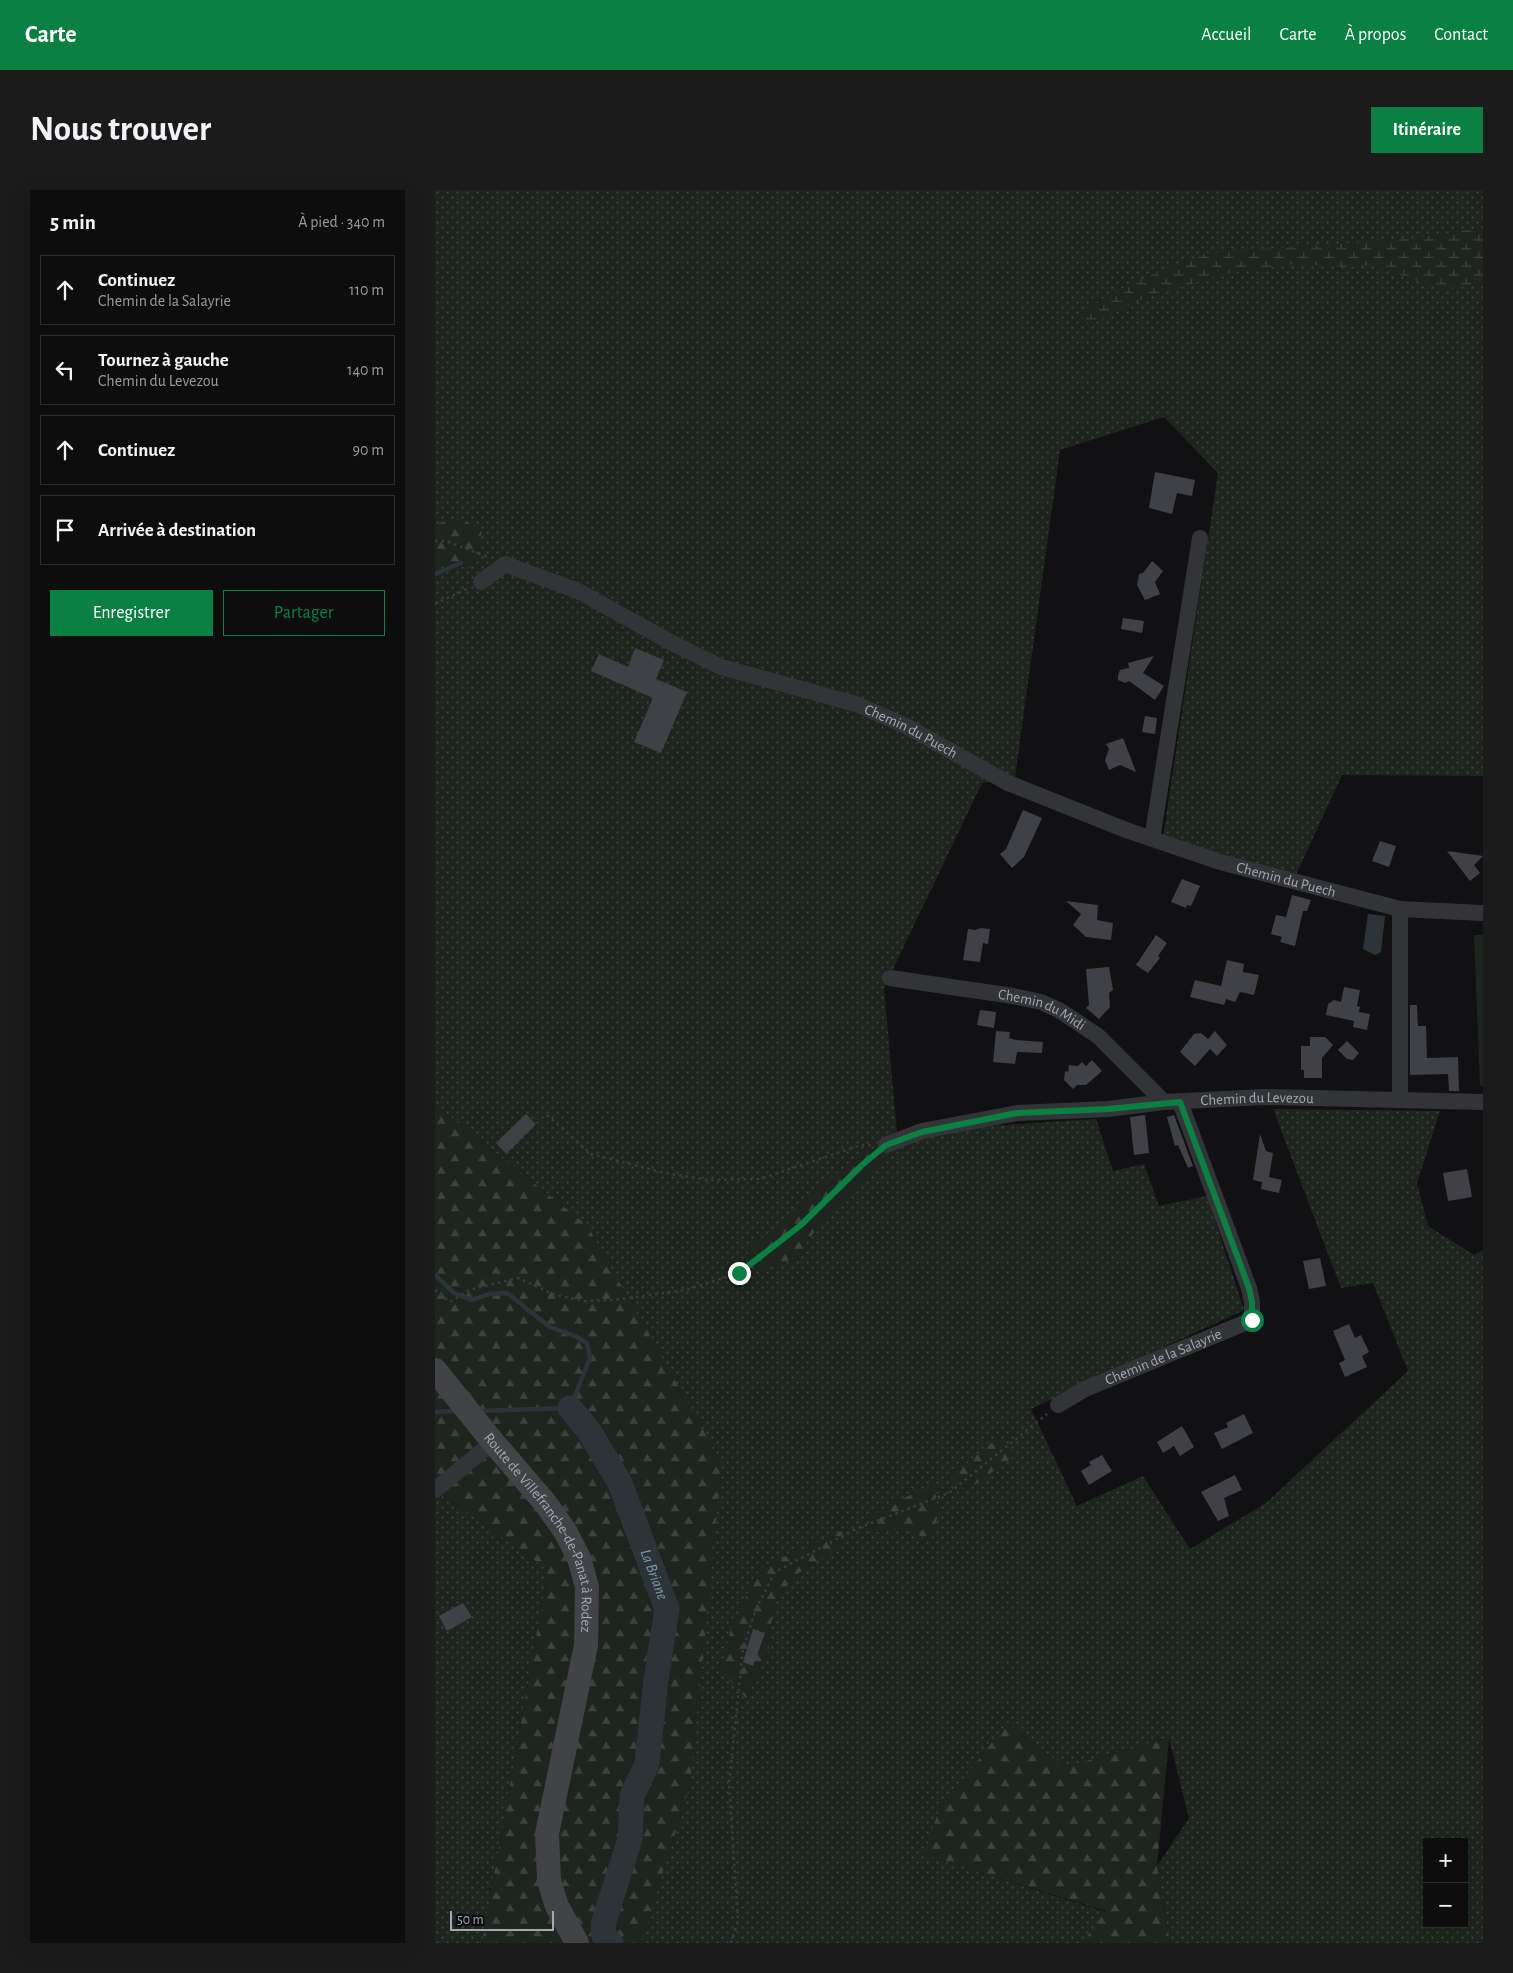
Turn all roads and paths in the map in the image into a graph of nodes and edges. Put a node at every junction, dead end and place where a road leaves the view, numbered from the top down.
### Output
1 (1200, 538) dead end
2 (435, 541) edge
3 (505, 564) junction
4 (481, 582) joint
5 (435, 604) edge
6 (1152, 839) junction
7 (1399, 909) junction
8 (1483, 913) edge
9 (890, 978) dead end
10 (1400, 1099) junction
11 (1172, 1102) junction
12 (1483, 1102) edge
13 (547, 1115) dead end
14 (886, 1145) junction
15 (435, 1290) edge
16 (435, 1370) edge
17 (1058, 1405) joint
18 (487, 1434) junction
19 (435, 1490) edge
20 (577, 1943) edge
21 (731, 1943) edge

1 - 6 street
2 - 3 path
3 - 4 street
3 - 6 street, Chemin du Puech
4 - 5 path
6 - 7 street, Chemin du Puech
7 - 8 street, Chemin du Puech
7 - 10 street
9 - 11 street, Chemin du Midi
10 - 11 street, Chemin du Levezou
10 - 12 street, Chemin du Levezou
11 - 14 street, Chemin du Levezou
11 - 17 street, Chemin de la Salayrie
13 - 14 path
14 - 15 path
16 - 18 main road, Route de Villefranche-de-Panat à Rodez
17 - 21 path
18 - 19 street
18 - 20 main road, Route de Villefranche-de-Panat à Rodez

